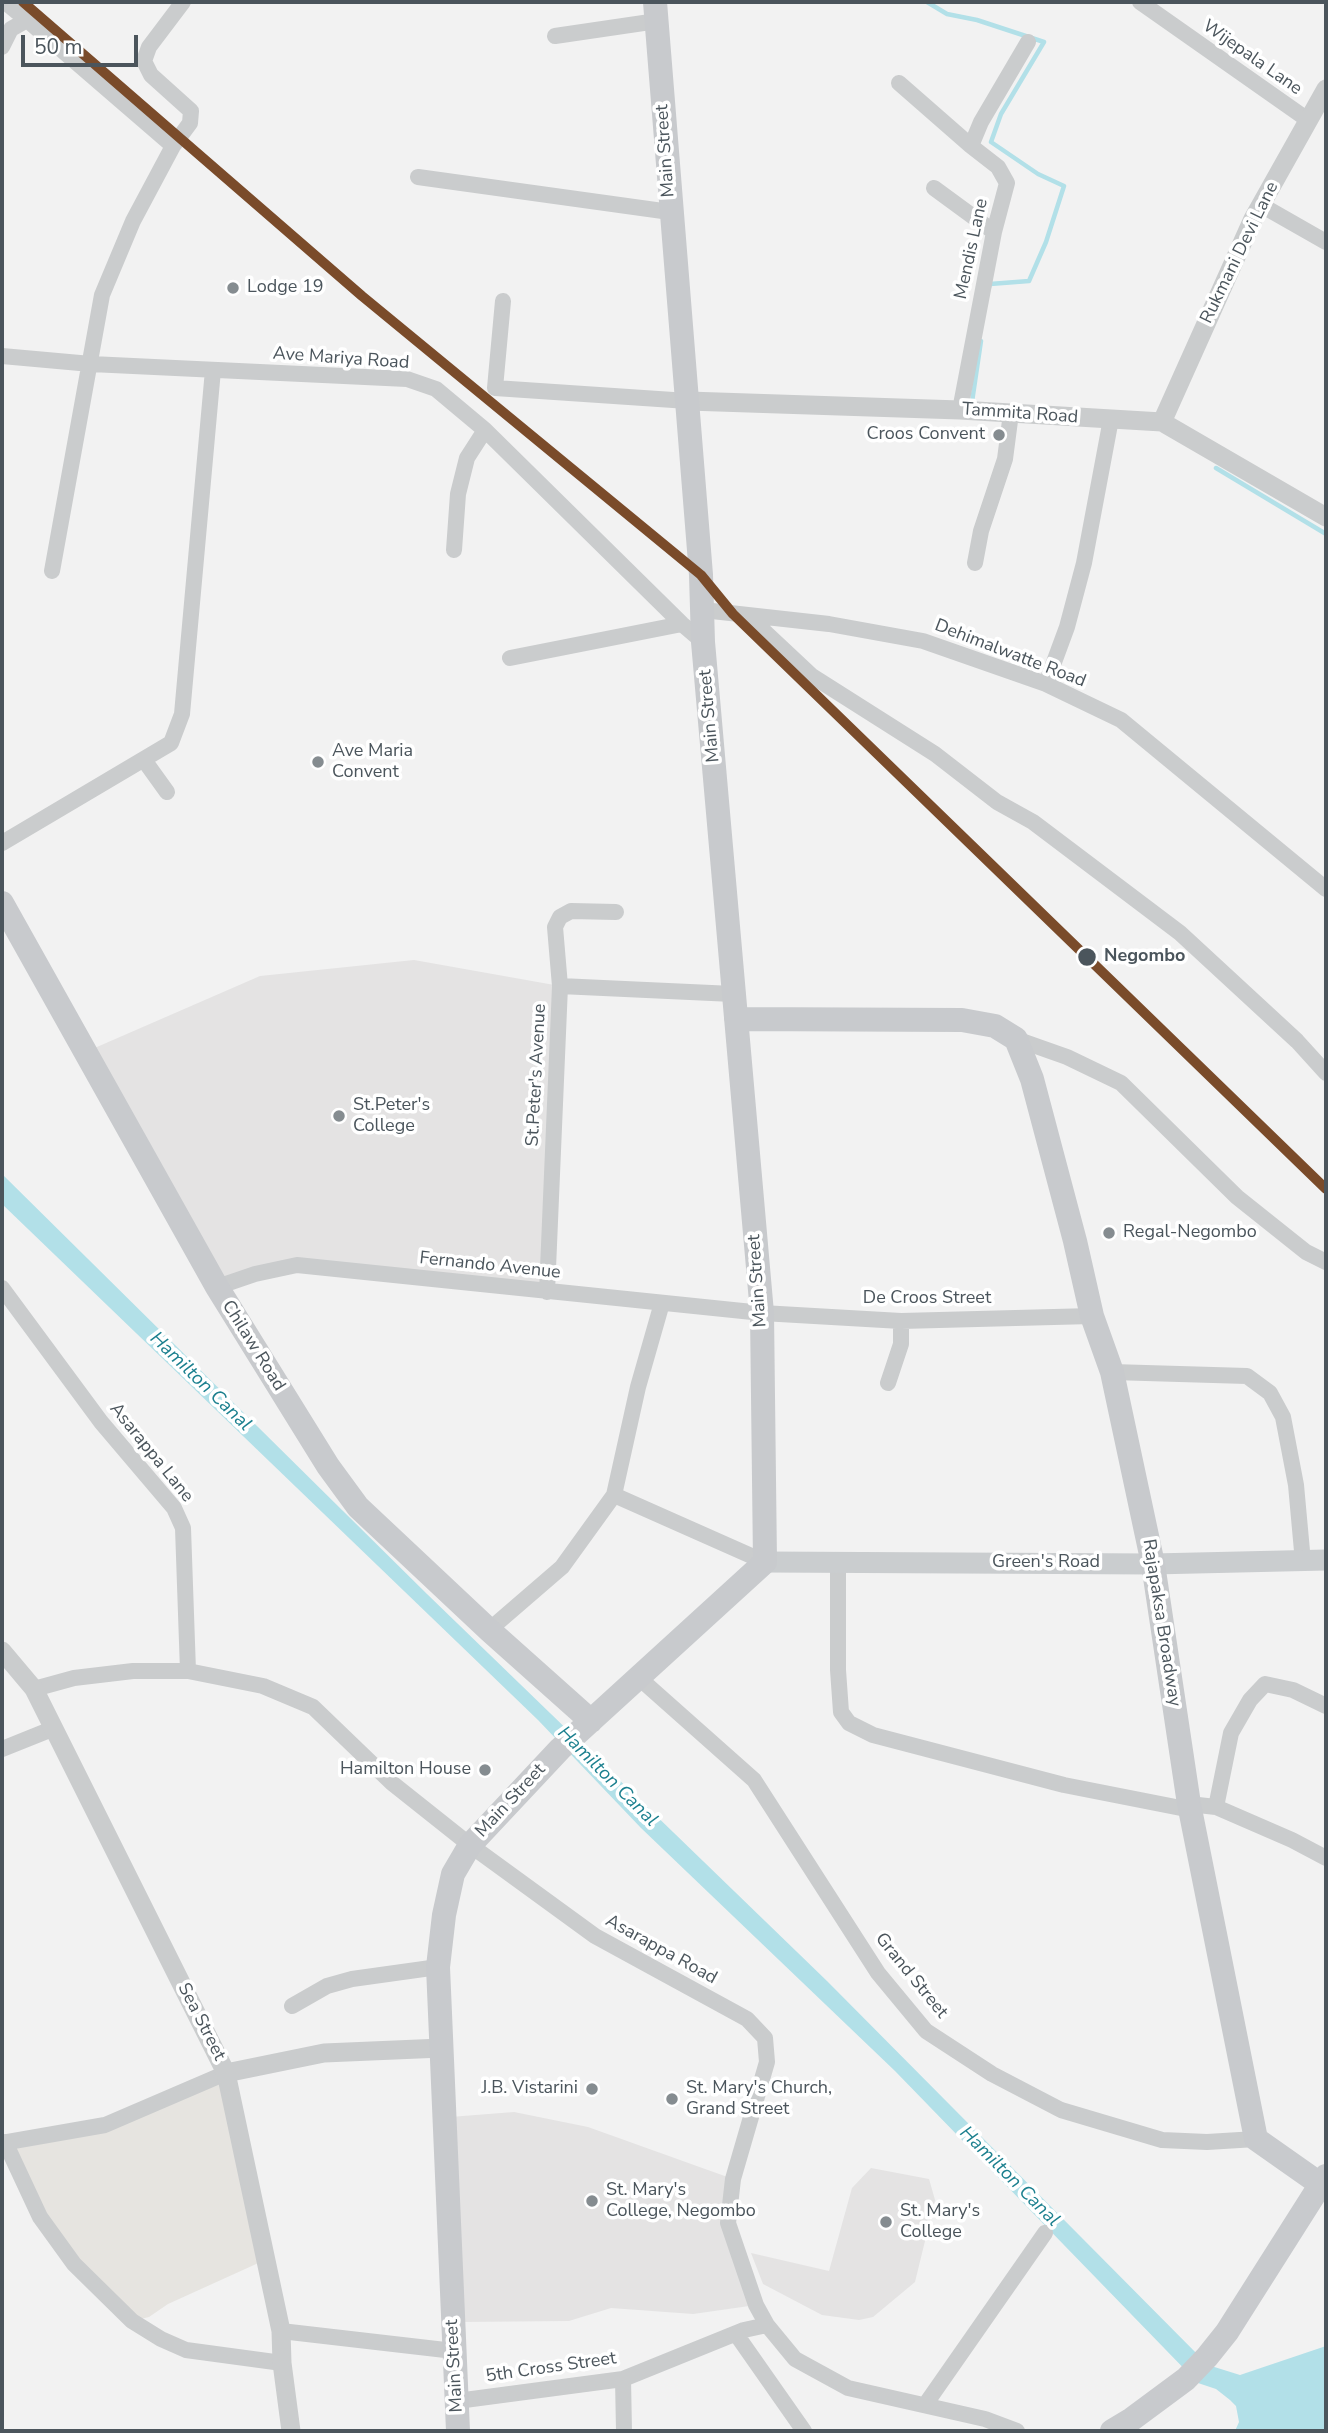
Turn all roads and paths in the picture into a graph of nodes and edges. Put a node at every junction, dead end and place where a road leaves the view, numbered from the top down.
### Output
1 (5, 2) edge
2 (183, 2) edge
3 (1140, 2) edge
4 (656, 12) edge
5 (27, 20) junction
6 (555, 36) dead end
7 (1028, 41) dead end
8 (2, 47) edge
9 (899, 83) dead end
10 (1326, 89) edge
11 (1308, 120) junction
12 (173, 146) junction
13 (971, 146) junction
14 (418, 177) dead end
15 (933, 188) dead end
16 (1261, 205) junction
17 (670, 212) junction
18 (994, 232) junction
19 (1326, 242) edge
20 (503, 301) dead end
21 (2, 356) edge
22 (91, 364) junction
23 (214, 370) junction
24 (688, 401) junction
25 (960, 410) junction
26 (1011, 413) junction
27 (1111, 419) junction
28 (1162, 422) junction
29 (485, 430) junction
30 (1326, 517) edge
31 (454, 550) dead end
32 (975, 563) dead end
33 (52, 571) dead end
34 (692, 617) junction
35 (749, 617) junction
36 (510, 658) dead end
37 (1046, 684) junction
38 (144, 760) junction
39 (167, 792) dead end
40 (2, 843) edge
41 (1326, 889) edge
42 (2, 903) edge
43 (615, 912) dead end
44 (560, 986) junction
45 (733, 994) junction
46 (736, 1019) junction
47 (1016, 1039) junction
48 (1326, 1073) edge
49 (1326, 1262) edge
50 (217, 1287) junction
51 (2, 1288) edge
52 (547, 1292) junction
53 (662, 1303) junction
54 (762, 1313) junction
55 (1092, 1316) junction
56 (901, 1321) junction
57 (1112, 1372) junction
58 (888, 1383) dead end
59 (614, 1495) junction
60 (1326, 1560) edge
61 (765, 1562) junction
62 (838, 1562) junction
63 (1303, 1562) junction
64 (1153, 1564) junction
65 (489, 1630) junction
66 (2, 1651) edge
67 (188, 1671) junction
68 (638, 1677) junction
69 (34, 1689) junction
70 (1326, 1706) edge
71 (592, 1721) junction
72 (52, 1729) junction
73 (2, 1749) edge
74 (1190, 1807) junction
75 (1216, 1807) junction
76 (470, 1844) junction
77 (1326, 1858) edge
78 (438, 1967) junction
79 (292, 2006) dead end
80 (442, 2048) junction
81 (226, 2073) junction
82 (1256, 2139) junction
83 (4, 2142) edge
84 (1323, 2180) edge
85 (1045, 2233) dead end
86 (767, 2326) junction
87 (281, 2331) junction
88 (736, 2334) junction
89 (454, 2351) junction
90 (282, 2363) junction
91 (623, 2379) junction
92 (457, 2401) junction
93 (925, 2405) junction
94 (291, 2431) edge
95 (458, 2431) edge
96 (624, 2431) edge
97 (804, 2431) edge
98 (1017, 2431) edge
99 (1112, 2431) edge

1 - 5 street
2 - 12 street
3 - 11 street, Wijepala Lane
4 - 6 street
4 - 17 main road, Main Street
5 - 8 street
5 - 12 street
7 - 13 street
9 - 13 street
10 - 11 street, Rukmani Devi Lane
11 - 16 street, Rukmani Devi Lane
12 - 22 street
13 - 18 street, Mendis Lane
14 - 17 street
15 - 18 street
16 - 19 street
16 - 28 street, Rukmani Devi Lane
17 - 24 main road, Main Street
18 - 25 street, Mendis Lane
20 - 24 street
21 - 22 street, Ave Mariya Road
22 - 23 street, Ave Mariya Road
22 - 33 street
23 - 29 street, Ave Mariya Road
23 - 38 street
24 - 25 street, Tammita Road
24 - 34 main road, Main Street
25 - 26 street, Tammita Road
26 - 27 street, Tammita Road
26 - 32 street
27 - 28 street, Tammita Road
27 - 37 street
28 - 30 street, Tammita Road
29 - 31 street
29 - 34 street, Ave Mariya Road
34 - 35 street, Dehimalwatte Road
34 - 36 street, Dehimalwatte Road
34 - 45 main road, Main Street
35 - 37 street, Dehimalwatte Road
35 - 48 street
37 - 41 street, Dehimalwatte Road
38 - 39 street
38 - 40 street
42 - 50 main road, Chilaw Road
43 - 44 street, St.Peter's Avenue
44 - 45 street
44 - 52 street, St.Peter's Avenue
45 - 46 main road, Main Street
46 - 47 main road
46 - 54 main road, Main Street
47 - 49 street
47 - 55 main road, Rajapaksa Broadway
50 - 52 street, Fernando Avenue
50 - 65 main road, Chilaw Road
51 - 67 street, Asarappa Lane
52 - 53 street, Fernando Avenue
53 - 54 street, Fernando Avenue
53 - 59 street
54 - 56 street, De Croos Street
54 - 61 main road, Main Street
55 - 56 street, De Croos Street
55 - 57 main road, Rajapaksa Broadway
56 - 58 street
57 - 63 street
57 - 64 main road, Rajapaksa Broadway
59 - 61 street
59 - 65 street
60 - 63 main road, Green's Road
61 - 62 main road, Green's Road
61 - 68 main road, Main Street
62 - 64 main road, Green's Road
62 - 74 street
63 - 64 main road, Green's Road
64 - 74 main road, Rajapaksa Broadway
65 - 71 main road, Chilaw Road
66 - 69 street, Sea Street
67 - 69 street, Asarappa Road
67 - 76 street, Asarappa Road
68 - 71 main road, Main Street
68 - 82 street, Grand Street
69 - 72 street, Sea Street
70 - 75 street
71 - 76 main road, Main Street
72 - 73 street
72 - 81 street, Sea Street
74 - 75 street
74 - 82 main road, Rajapaksa Broadway
75 - 77 street
76 - 78 main road, Main Street
76 - 86 street, Asarappa Road
78 - 79 street
78 - 80 main road, Main Street
80 - 81 street
80 - 89 main road, Main Street
81 - 83 street
81 - 87 street, Sea Street
82 - 84 main road
83 - 90 street
84 - 99 main road
85 - 93 street
86 - 88 street, 5th Cross Street
86 - 93 street, Asarappa Road
87 - 89 street
87 - 90 street, Sea Street
88 - 91 street, 5th Cross Street
88 - 97 street
89 - 92 main road, Main Street
90 - 94 street, Sea Street
91 - 92 street, 5th Cross Street
91 - 96 street
92 - 95 main road, Main Street
93 - 98 street, Asarappa Road

